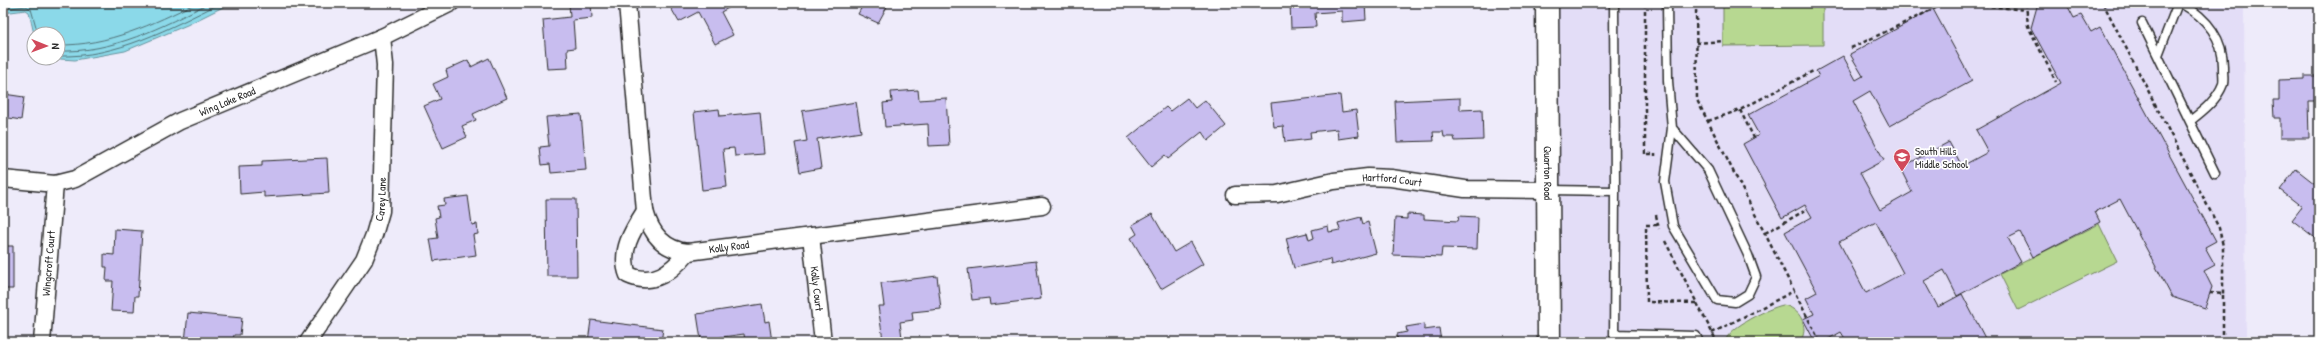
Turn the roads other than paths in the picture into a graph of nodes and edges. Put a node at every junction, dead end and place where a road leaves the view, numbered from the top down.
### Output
1 (451, 3) edge
2 (627, 3) edge
3 (1548, 3) edge
4 (1614, 3) edge
5 (1667, 3) edge
6 (2180, 3) edge
7 (2142, 24) dead end
8 (382, 37) junction
9 (2158, 55) junction
10 (2190, 121) junction
11 (1672, 128) junction
12 (2215, 173) dead end
13 (3, 179) edge
14 (54, 184) junction
15 (1549, 190) junction
16 (1615, 191) junction
17 (1235, 195) dead end
18 (1042, 206) dead end
19 (645, 211) junction
20 (811, 236) junction
21 (688, 252) junction
22 (1614, 338) edge
23 (42, 342) edge
24 (308, 342) edge
25 (823, 342) edge
26 (1549, 342) edge
27 (1699, 342) edge

1 - 8 street, Wing Lake Road
2 - 19 street, Kolly Road
3 - 15 street, Quarton Road
4 - 16 lane
5 - 11 lane
6 - 9 lane
6 - 10 lane
7 - 9 lane
8 - 14 street, Wing Lake Road
8 - 24 street, Carey Lane
9 - 10 lane
10 - 12 lane
11 - 11 lane
13 - 14 street, Wing Lake Road
14 - 23 street, Wingcroft Court
15 - 16 lane
15 - 17 street, Hartford Court
15 - 26 street, Quarton Road
16 - 22 lane
18 - 20 street, Kolly Road
19 - 21 street, Kolly Road
19 - 21 street
20 - 21 street, Kolly Road
20 - 25 street, Kolly Court
22 - 27 lane

